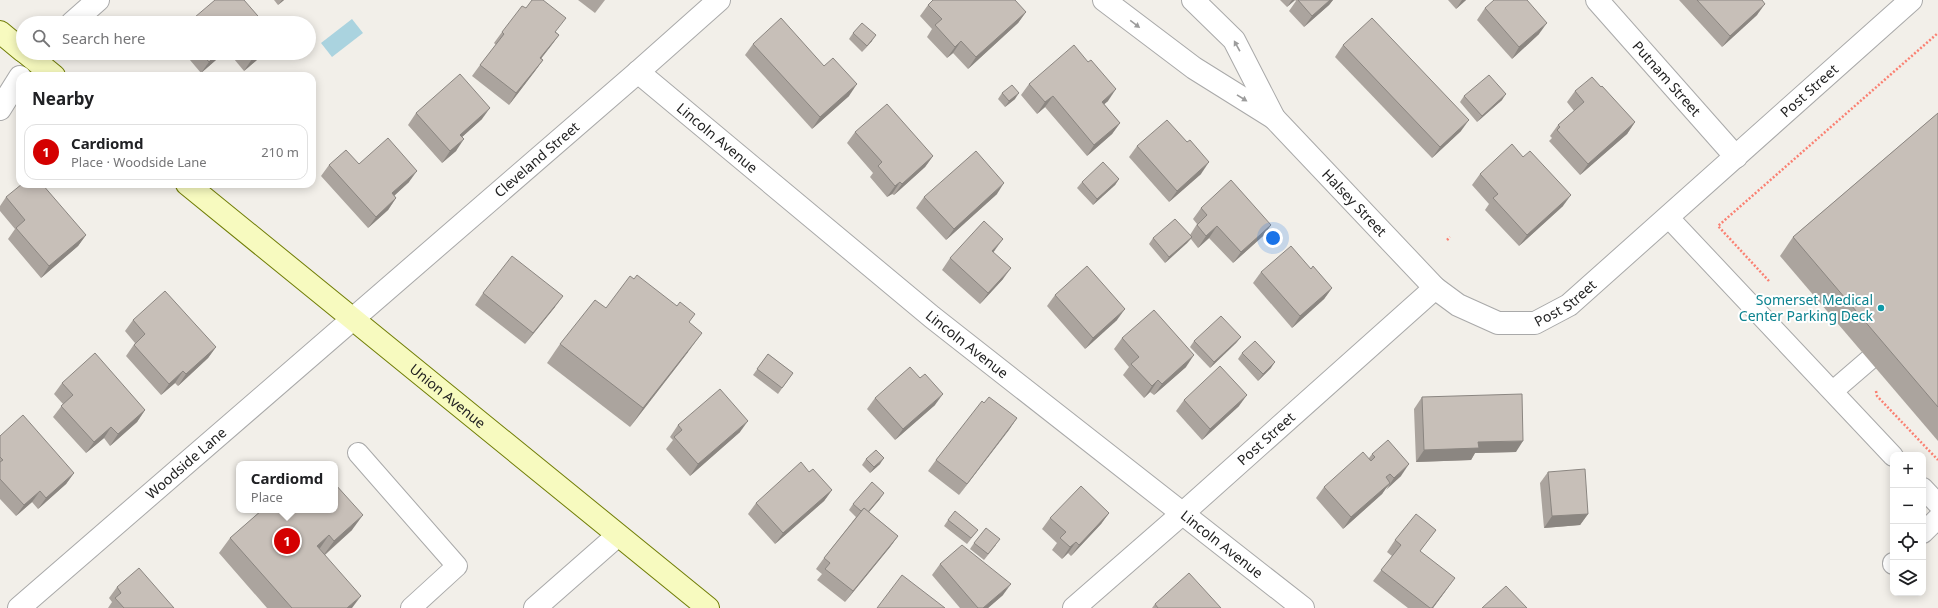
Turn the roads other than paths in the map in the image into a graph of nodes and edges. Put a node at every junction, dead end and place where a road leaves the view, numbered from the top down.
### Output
1 (98, 0) edge
2 (719, 0) edge
3 (1104, 0) edge
4 (1193, 0) edge
5 (1597, 0) edge
6 (1911, 0) edge
7 (80, 16) edge
8 (0, 32) edge
9 (16, 49) edge
10 (27, 61) edge
11 (21, 72) edge
12 (47, 72) edge
13 (638, 72) junction
14 (16, 81) edge
15 (0, 109) edge
16 (1274, 118) junction
17 (1736, 157) junction
18 (192, 188) edge
19 (1668, 217) junction
20 (1435, 288) junction
21 (353, 318) junction
22 (1864, 364) road end
23 (1833, 391) junction
24 (358, 453) dead end
25 (1890, 453) edge
26 (1926, 491) edge
27 (1938, 504) edge
28 (1183, 513) junction
29 (1938, 518) edge
30 (1926, 530) edge
31 (617, 536) junction
32 (19, 608) edge
33 (411, 608) edge
34 (536, 608) edge
35 (708, 608) edge
36 (1074, 608) edge
37 (1303, 608) edge

1 - 7 street
2 - 13 street, Cleveland Street
3 -> 16 street, Halsey Street
16 -> 4 street, Halsey Street
5 - 17 street, Putnam Street
6 - 17 street, Post Street
8 - 9 street
10 - 11 street
10 - 12 street
13 - 21 street, Cleveland Street
13 - 28 street, Lincoln Avenue
14 - 15 street
16 - 20 street, Halsey Street
17 - 19 street, Post Street
18 - 21 street, Union Avenue
19 - 20 street, Post Street
19 - 23 lane
20 - 28 street, Post Street
21 - 31 street, Union Avenue
21 - 32 street, Woodside Lane
22 - 23 lane
23 - 25 lane
24 - 33 lane
26 - 27 lane
28 - 36 street, Post Street
28 - 37 street, Lincoln Avenue
29 - 30 lane
31 - 34 street
31 - 35 street, Union Avenue

